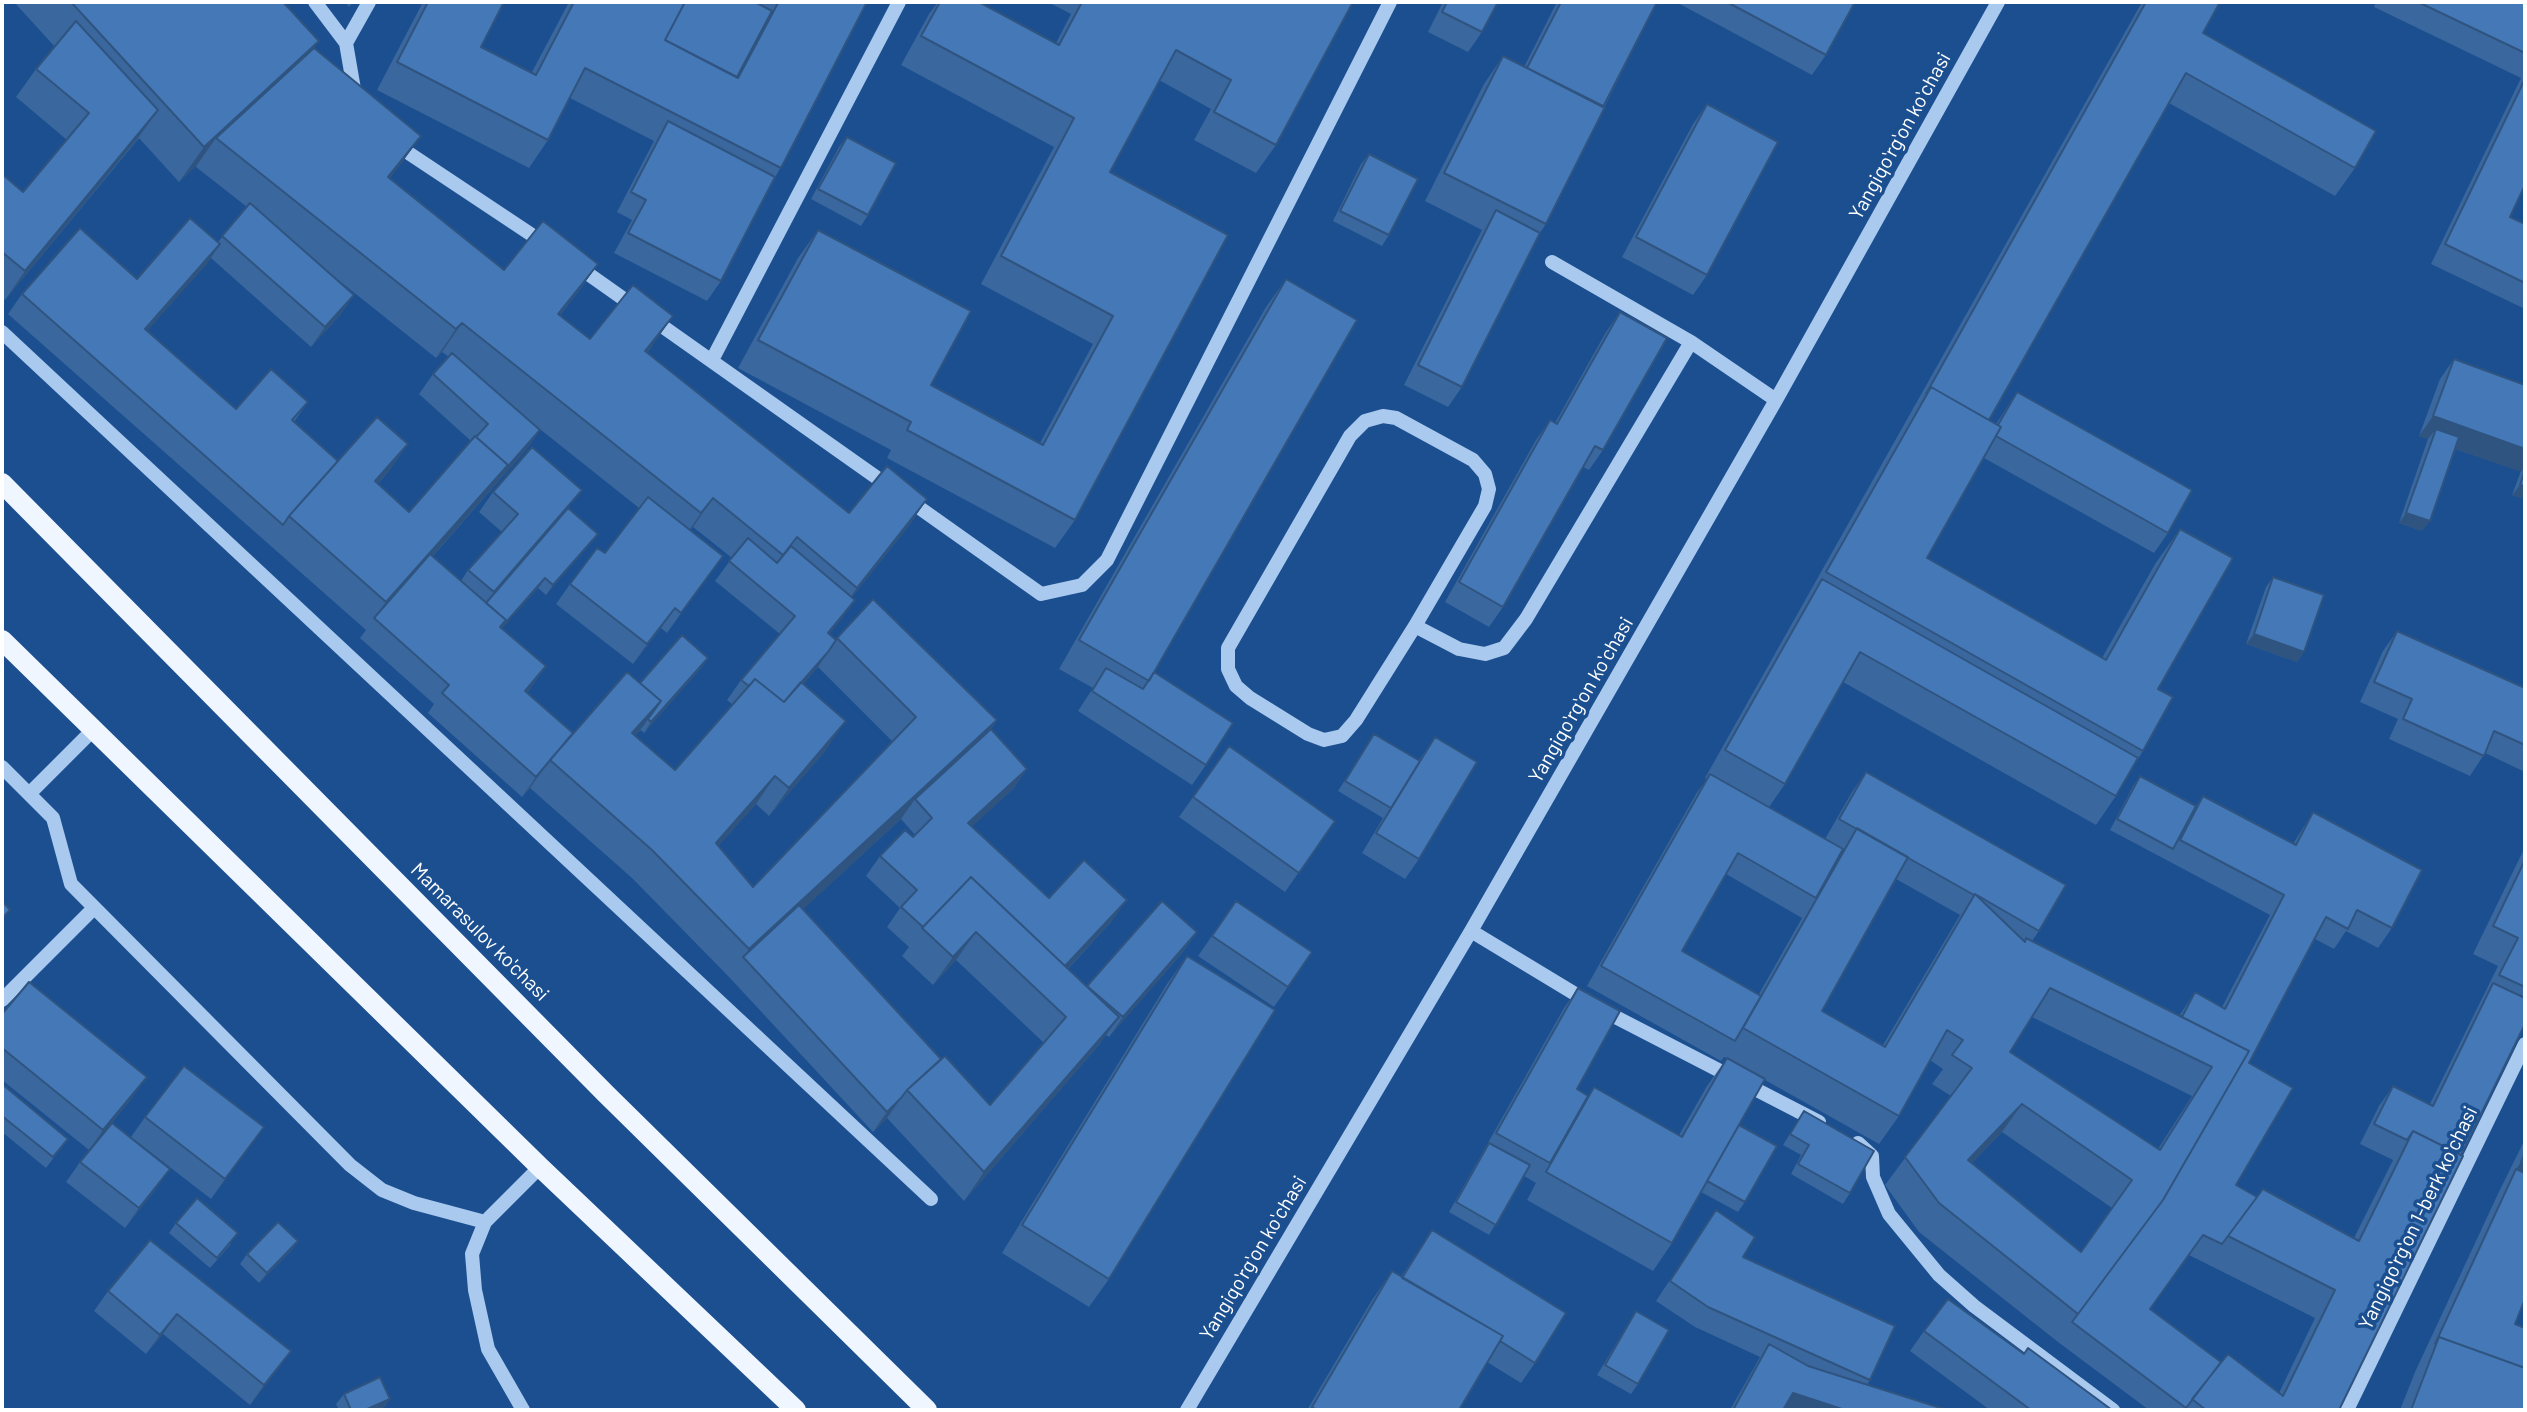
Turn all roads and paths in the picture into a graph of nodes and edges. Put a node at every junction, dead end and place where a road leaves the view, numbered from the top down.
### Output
1 (315, 2) edge
2 (369, 2) edge
3 (899, 2) edge
4 (1390, 2) edge
5 (1998, 2) edge
6 (346, 43) junction
7 (359, 105) edge
8 (386, 137) edge
9 (1552, 262) dead end
10 (2, 332) edge
11 (1691, 342) junction
12 (712, 360) junction
13 (1776, 400) junction
14 (2, 483) edge
15 (1415, 626) junction
16 (2, 640) edge
17 (93, 730) junction
18 (2, 767) edge
19 (29, 794) junction
20 (94, 908) junction
21 (1471, 931) junction
22 (2, 1000) edge
23 (2525, 1044) edge
24 (540, 1167) junction
25 (931, 1199) dead end
26 (485, 1222) junction
27 (523, 1410) edge
28 (796, 1410) edge
29 (927, 1410) edge
30 (1187, 1410) edge
31 (2113, 1410) edge
32 (2347, 1410) edge

1 - 6 street
2 - 6 street
3 - 12 street
4 - 12 street
5 - 13 street, Yangiqoʻrgʻon koʻchasi
6 - 7 street
8 - 12 street
9 - 11 street
10 - 25 street
11 - 13 street
11 - 15 street
13 - 21 street, Yangiqoʻrgʻon koʻchasi
14 - 29 main road, Mamarasulov ko'chasi
15 - 15 street
16 - 17 main road
17 - 19 street
17 - 24 main road
18 - 19 street
19 - 20 street
20 - 22 street
20 - 26 street
21 - 30 street, Yangiqoʻrgʻon koʻchasi
21 - 31 street
23 - 32 street, Yangiqoʻrgʻon 1-berk koʻchasi
24 - 26 street
24 - 28 main road
26 - 27 street

